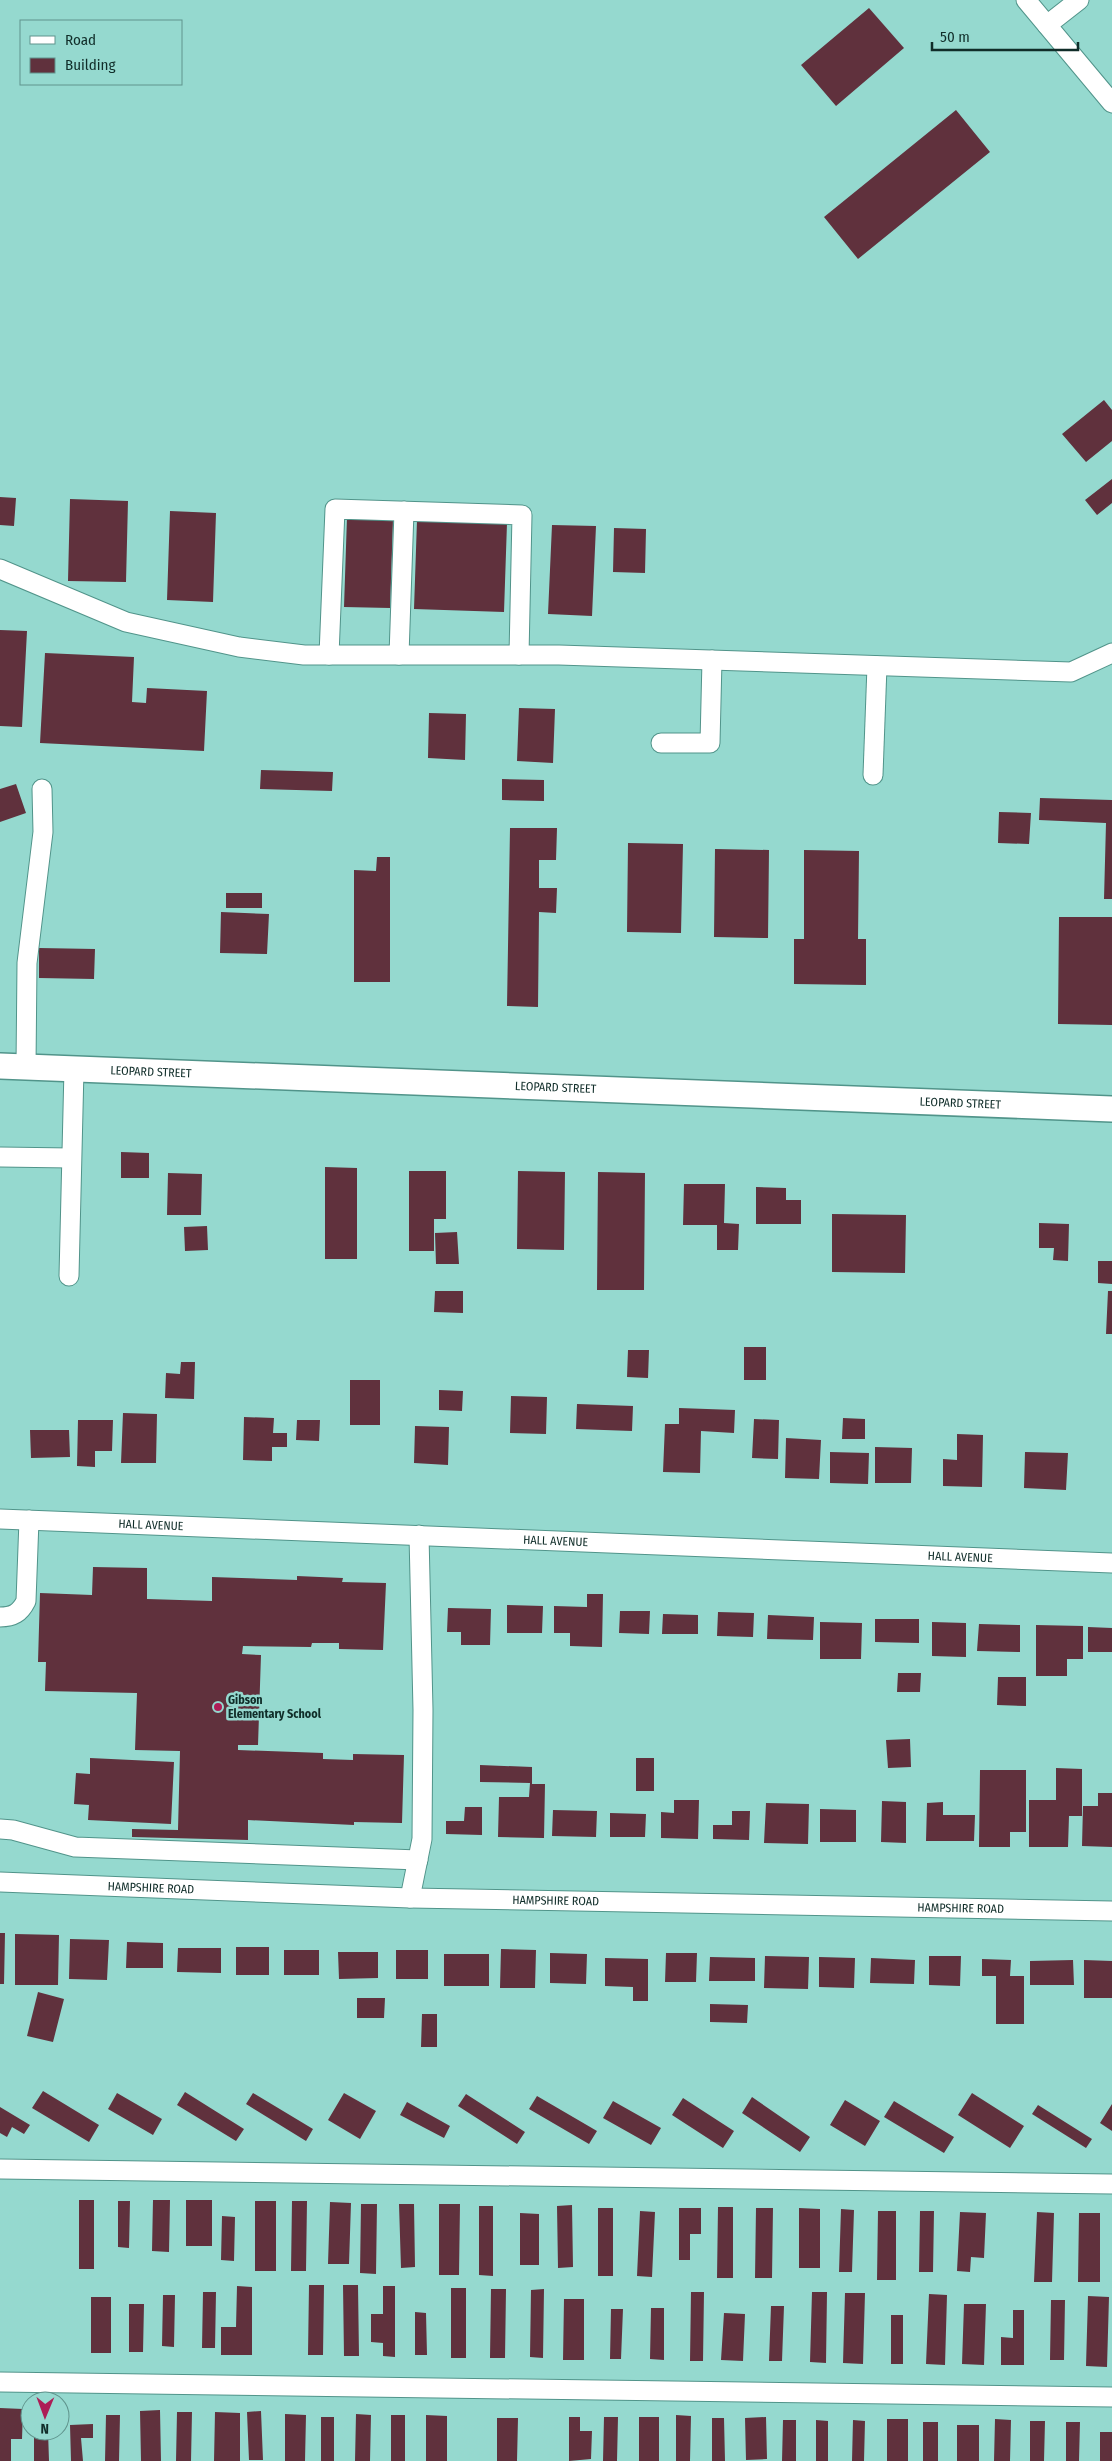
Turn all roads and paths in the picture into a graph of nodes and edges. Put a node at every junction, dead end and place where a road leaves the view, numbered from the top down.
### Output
1 (1026, 0) edge
2 (1079, 0) edge
3 (1047, 25) junction
4 (1105, 81) edge
5 (1112, 103) edge
6 (404, 511) junction
7 (0, 569) edge
8 (1112, 653) edge
9 (329, 655) junction
10 (398, 655) junction
11 (519, 655) junction
12 (712, 660) junction
13 (877, 666) junction
14 (660, 743) dead end
15 (873, 775) dead end
16 (42, 789) dead end
17 (0, 1066) edge
18 (26, 1067) junction
19 (74, 1069) junction
20 (1112, 1109) edge
21 (0, 1156) edge
22 (71, 1158) junction
23 (69, 1276) dead end
24 (0, 1519) edge
25 (29, 1520) junction
26 (419, 1535) junction
27 (1112, 1563) edge
28 (0, 1617) edge
29 (0, 1829) edge
30 (418, 1860) junction
31 (0, 1882) edge
32 (410, 1898) junction
33 (1112, 1911) edge
34 (0, 2169) edge
35 (1112, 2184) edge
36 (0, 2382) edge
37 (1112, 2397) edge

1 - 3 street
2 - 3 street
3 - 4 street
4 - 5 street
6 - 9 street
6 - 10 street
6 - 11 street
7 - 9 street
8 - 13 street
9 - 10 street
10 - 11 street
11 - 12 street
12 - 13 street
12 - 14 street
13 - 15 street
16 - 18 street
17 - 18 main road, LEOPARD STREET
18 - 19 main road, LEOPARD STREET
19 - 20 main road, LEOPARD STREET
19 - 22 street
21 - 22 street
22 - 23 street
24 - 25 street, HALL AVENUE
25 - 26 street, HALL AVENUE
25 - 28 street
26 - 27 street, HALL AVENUE
26 - 30 street
29 - 30 street
30 - 32 street
31 - 32 street, HAMPSHIRE ROAD
32 - 33 street, HAMPSHIRE ROAD
34 - 35 street
36 - 37 street

